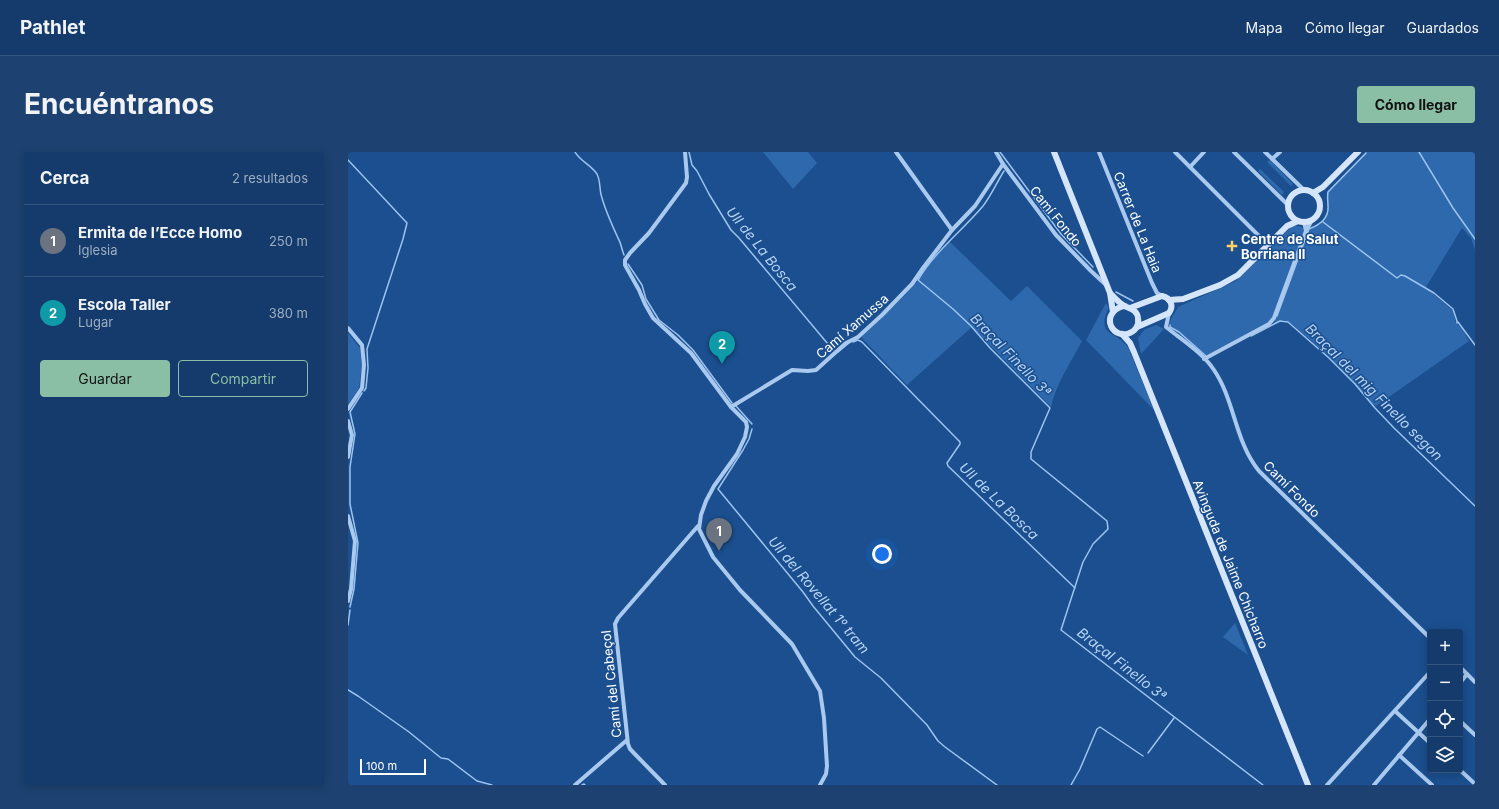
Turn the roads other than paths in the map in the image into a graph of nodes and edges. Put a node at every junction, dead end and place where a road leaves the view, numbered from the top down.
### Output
1 (685, 152) edge
2 (896, 152) edge
3 (996, 152) edge
4 (1054, 152) edge
5 (1099, 152) edge
6 (1175, 152) edge
7 (1204, 152) edge
8 (1234, 152) edge
9 (1265, 152) edge
10 (1280, 152) edge
11 (1358, 152) edge
12 (1272, 159) junction
13 (1003, 164) junction
14 (1190, 167) junction
15 (1323, 187) junction
16 (1304, 190) junction
17 (1313, 193) junction
18 (1319, 200) junction
19 (1288, 205) junction
20 (1291, 215) junction
21 (1312, 220) junction
22 (1301, 221) junction
23 (1286, 226) junction
24 (952, 230) junction
25 (1306, 231) junction
26 (1268, 245) junction
27 (1108, 286) junction
28 (1110, 293) junction
29 (1162, 296) junction
30 (1183, 299) junction
31 (1169, 300) junction
32 (1127, 307) junction
33 (1170, 311) junction
34 (1113, 312) junction
35 (348, 328) edge
36 (1135, 329) junction
37 (1122, 334) junction
38 (1134, 352) junction
39 (1204, 359) junction
40 (731, 407) junction
41 (348, 409) edge
42 (348, 421) edge
43 (348, 457) edge
44 (348, 516) edge
45 (698, 526) junction
46 (348, 601) edge
47 (1427, 635) edge
48 (1463, 670) edge
49 (1467, 674) junction
50 (1427, 675) edge
51 (1463, 679) edge
52 (1475, 682) edge
53 (1394, 711) junction
54 (1427, 722) edge
55 (1463, 724) edge
56 (1418, 732) junction
57 (1475, 735) edge
58 (627, 740) junction
59 (1427, 740) edge
60 (1399, 755) junction
61 (1463, 773) edge
62 (1475, 784) edge
63 (575, 785) edge
64 (665, 785) edge
65 (820, 785) edge
66 (1308, 785) edge
67 (1327, 785) edge
68 (1374, 785) edge
69 (1432, 785) edge

1 - 40 street
2 - 24 street
3 - 13 street, Camí Fondo
4 - 27 street
5 - 29 street, Carrer de La Haia
6 - 14 street
7 - 14 street
8 - 19 street
9 - 12 street
10 - 12 street
11 - 15 street
12 - 16 street
13 - 24 street, Camí Xamussa
13 - 27 street, Camí Fondo
14 - 26 street
15 - 17 street
15 - 18 street
16 - 17 street
16 - 19 street
17 - 18 street
18 - 21 street
19 - 20 street
20 - 22 street
20 - 23 street
21 - 22 street
21 - 25 street
22 - 23 street
22 - 25 street
23 - 26 street
24 - 40 street, Camí Xamussa
25 - 39 street
26 - 30 street
27 - 28 street
28 - 32 street
28 - 34 street
29 - 31 street
29 - 32 street
30 - 31 street
30 - 33 street
31 - 33 street
32 - 34 street
32 - 36 street
33 - 36 street
33 - 39 street, Camí Fondo
34 - 37 street
35 - 41 street
36 - 37 street
36 - 38 street
37 - 38 street
38 - 66 street, Avinguda de Jaime Chicharro
39 - 47 street, Camí Fondo
40 - 45 street
42 - 43 street
44 - 46 street
45 - 58 street, Camí del Cabeçol
45 - 65 street
48 - 49 street
49 - 51 street
49 - 52 street
50 - 53 street
53 - 56 street
53 - 67 street
54 - 56 street
55 - 57 street
56 - 59 street
56 - 60 street
58 - 63 street
58 - 64 street, Camí del Cabeçol
60 - 68 street
60 - 69 street
61 - 62 street

